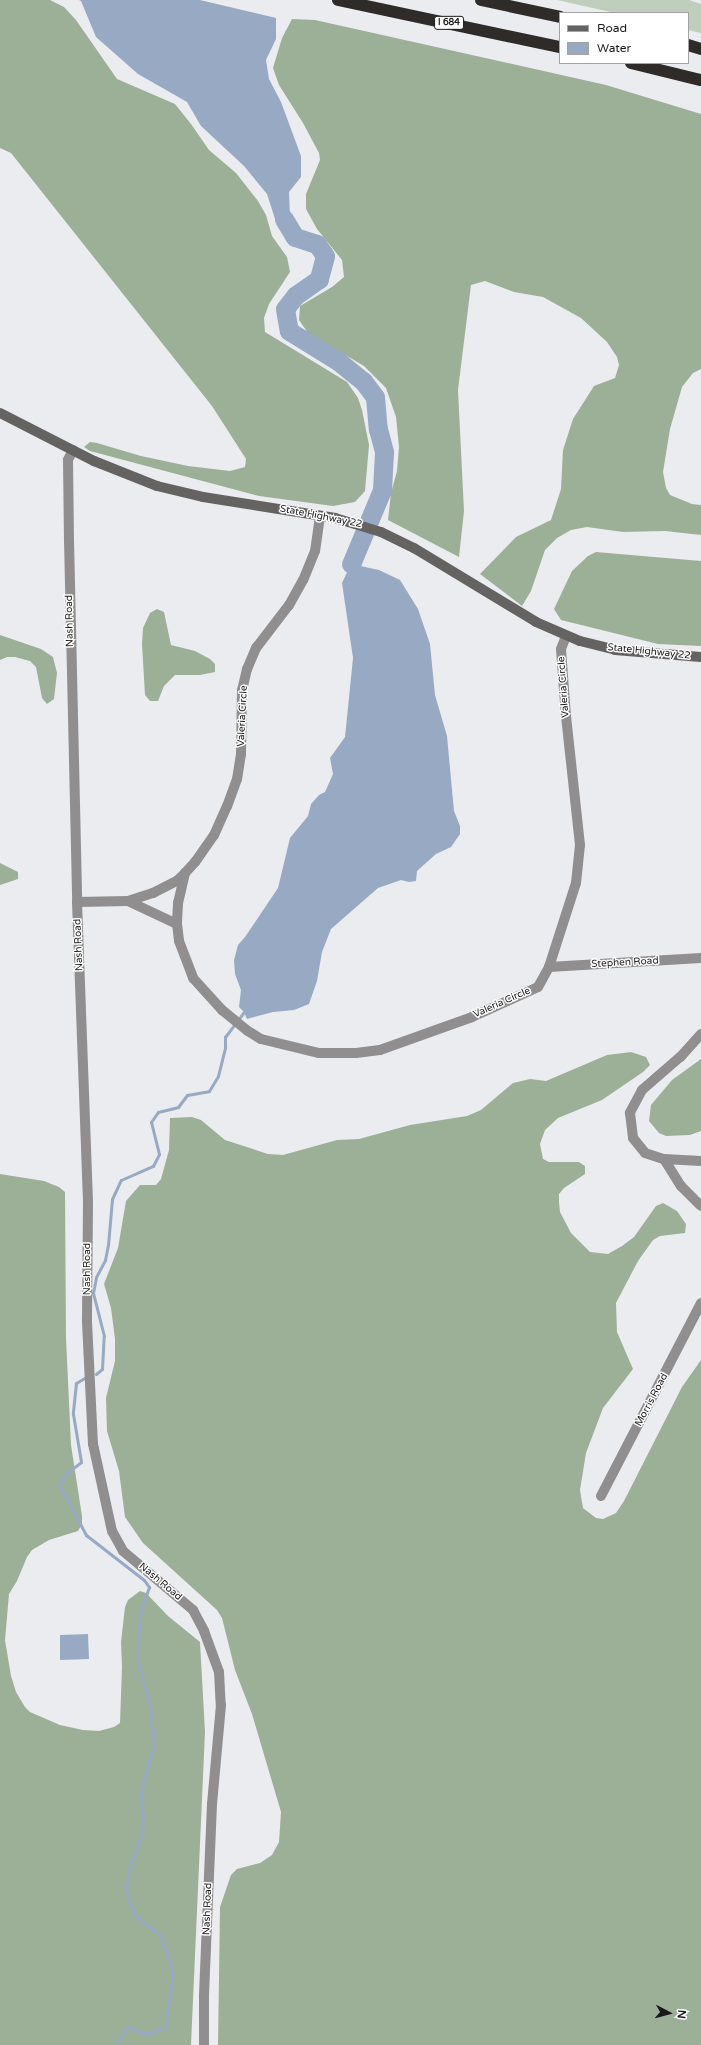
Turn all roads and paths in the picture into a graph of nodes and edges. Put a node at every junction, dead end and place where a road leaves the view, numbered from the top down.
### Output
1 (338, 0) edge
2 (481, 0) edge
3 (559, 17) edge
4 (689, 45) edge
5 (559, 47) edge
6 (701, 49) edge
7 (635, 64) edge
8 (701, 80) edge
9 (0, 413) edge
10 (73, 450) junction
11 (320, 516) junction
12 (566, 636) junction
13 (701, 657) edge
14 (185, 873) junction
15 (128, 901) junction
16 (77, 902) junction
17 (177, 924) junction
18 (701, 958) edge
19 (549, 967) junction
20 (701, 1034) edge
21 (664, 1160) junction
22 (701, 1161) edge
23 (701, 1206) edge
24 (701, 1303) edge
25 (602, 1496) dead end
26 (204, 2045) edge

1 - 5 highway, I 684
2 - 3 highway
4 - 6 highway
7 - 8 highway
9 - 10 main road, State Highway 22
10 - 11 main road, State Highway 22
10 - 16 street, Nash Road
11 - 12 main road, State Highway 22
11 - 14 street, Valeria Circle
12 - 13 main road, State Highway 22
12 - 19 street, Valeria Circle
14 - 15 street, Valeria Circle
14 - 17 street, Valeria Circle
15 - 16 street, Valeria Circle
15 - 17 street, Valeria Circle
16 - 26 street, Nash Road
17 - 19 street, Valeria Circle
18 - 19 street, Stephen Road
20 - 21 street
21 - 22 street
21 - 23 street
24 - 25 street, Morris Road

